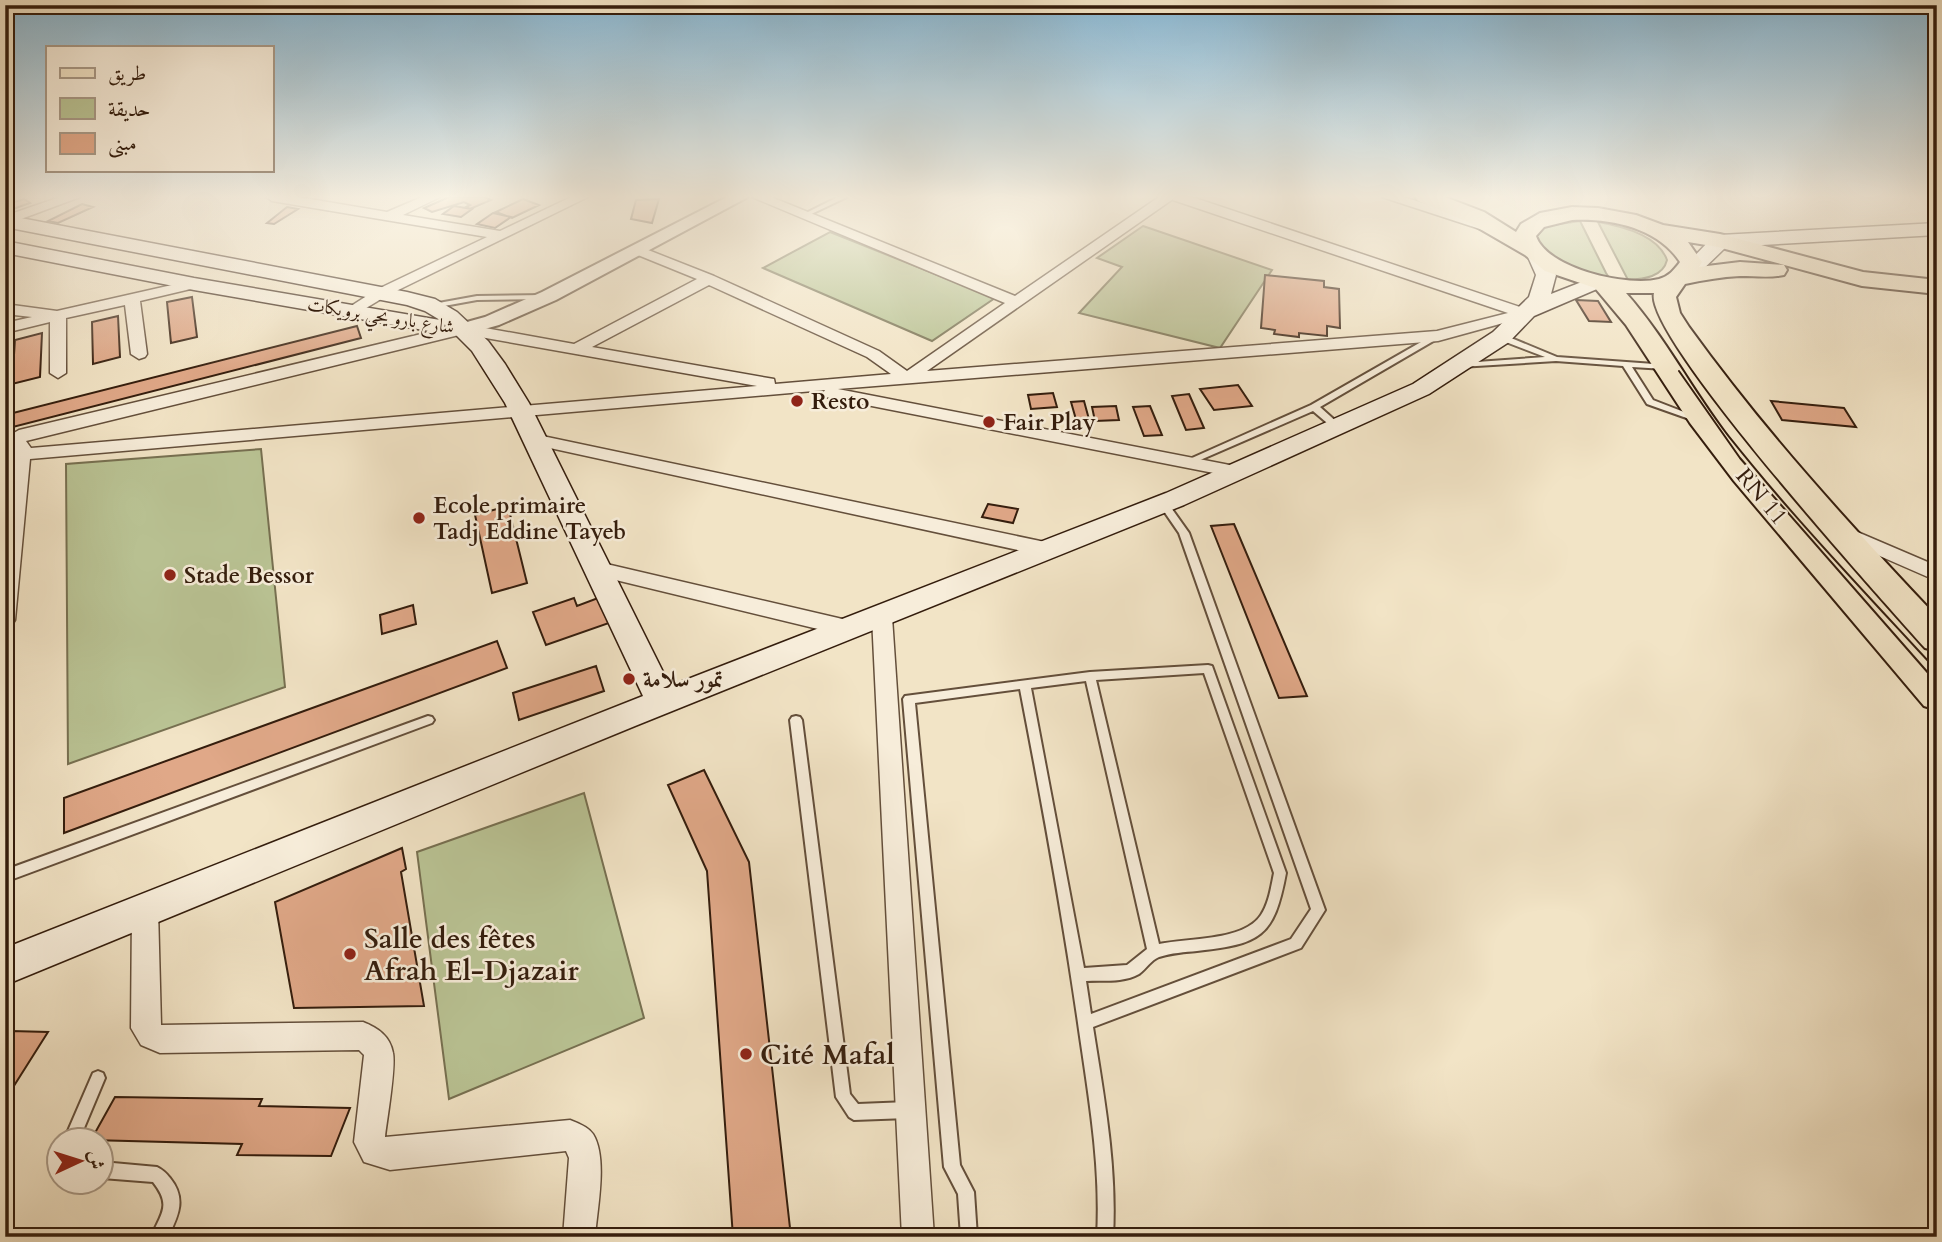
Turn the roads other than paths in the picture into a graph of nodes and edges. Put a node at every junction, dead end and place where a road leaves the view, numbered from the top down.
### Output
1 (46, 255) edge
2 (182, 255) edge
3 (459, 255) edge
4 (628, 255) edge
5 (651, 255) edge
6 (899, 255) edge
7 (1086, 255) edge
8 (1351, 255) edge
9 (1536, 255) edge
10 (1538, 255) edge
11 (1688, 255) edge
12 (1706, 255) edge
13 (1768, 255) edge
14 (1789, 255) edge
15 (1798, 263) junction
16 (1681, 277) junction
17 (709, 278) junction
18 (1862, 279) junction
19 (1600, 282) junction
20 (194, 284) junction
21 (1937, 288) edge
22 (381, 293) junction
23 (549, 296) junction
24 (132, 299) junction
25 (1018, 303) junction
26 (433, 306) junction
27 (5, 309) edge
28 (353, 311) junction
29 (1524, 313) junction
30 (58, 316) junction
31 (5, 328) edge
32 (464, 329) junction
33 (1438, 336) junction
34 (1501, 337) junction
35 (578, 348) junction
36 (139, 354) dead end
37 (1556, 359) junction
38 (1457, 365) junction
39 (1626, 365) junction
40 (1665, 367) junction
41 (58, 373) dead end
42 (907, 378) junction
43 (794, 388) junction
44 (877, 400) junction
45 (524, 413) junction
46 (1325, 416) junction
47 (1702, 421) junction
48 (533, 439) junction
49 (10, 452) edge
50 (1188, 462) junction
51 (1234, 471) junction
52 (1164, 504) junction
53 (1836, 529) junction
54 (1045, 549) junction
55 (598, 569) junction
56 (1937, 574) edge
57 (882, 617) junction
58 (5, 620) edge
59 (852, 629) junction
60 (1937, 639) edge
61 (1090, 676) junction
62 (1026, 684) junction
63 (1937, 696) edge
64 (662, 702) junction
65 (428, 720) dead end
66 (796, 720) dead end
67 (5, 876) edge
68 (145, 909) junction
69 (1154, 952) junction
70 (5, 967) edge
71 (1079, 975) junction
72 (1086, 1023) junction
73 (98, 1077) dead end
74 (911, 1109) junction
75 (77, 1126) edge
76 (116, 1171) edge
77 (159, 1237) edge
78 (579, 1237) edge
79 (918, 1237) edge
80 (969, 1237) edge
81 (1105, 1237) edge

1 - 20 main road, شارع بارو يحي برويكات
2 - 22 main road, شارع بارو يحي برويكات
3 - 22 street
4 - 23 street
5 - 17 street
6 - 25 street
7 - 25 street
8 - 29 street
9 - 29 main road
10 - 19 main road
11 - 16 main road
12 - 16 main road
13 - 15 main road
14 - 15 main road
15 - 18 main road
16 - 18 main road
16 - 19 main road
16 - 53 main road, RN 11
17 - 35 street
17 - 42 street
18 - 21 main road
19 - 29 main road
19 - 40 main road, RN 11
20 - 24 street
20 - 28 main road, شارع بارو يحي برويكات
22 - 26 main road, شارع بارو يحي برويكات
22 - 28 street
23 - 26 lane
23 - 32 street
24 - 30 street
24 - 36 street
25 - 42 street
26 - 32 main road, شارع بارو يحي برويكات
27 - 30 street
28 - 32 main road, شارع بارو يحي برويكات
29 - 33 street
29 - 34 main road
30 - 31 street
30 - 41 street
32 - 35 street
32 - 45 main road
32 - 49 street
33 - 42 street
33 - 46 lane
34 - 37 lane
34 - 38 main road
35 - 43 street
37 - 38 lane
37 - 39 lane
38 - 46 main road
39 - 40 lane
39 - 47 lane
40 - 47 main road, RN 11
42 - 43 street
42 - 44 street
43 - 44 street
43 - 45 street
44 - 50 street
45 - 48 main road
45 - 49 street
46 - 50 lane
46 - 51 main road
47 - 63 main road, RN 11
48 - 54 street
48 - 55 main road
49 - 58 street
50 - 51 street
51 - 52 main road
52 - 54 main road
52 - 72 lane
53 - 56 street
53 - 60 main road, RN 11
54 - 57 main road
55 - 59 street
55 - 64 main road
57 - 59 main road
57 - 74 street
59 - 64 main road
61 - 62 lane
61 - 69 lane
61 - 69 lane
62 - 71 lane
62 - 80 lane
64 - 68 main road
65 - 67 lane
66 - 74 lane
68 - 70 main road
68 - 78 street
69 - 71 lane
71 - 72 lane
72 - 81 lane
73 - 75 lane
74 - 79 street
76 - 77 lane

